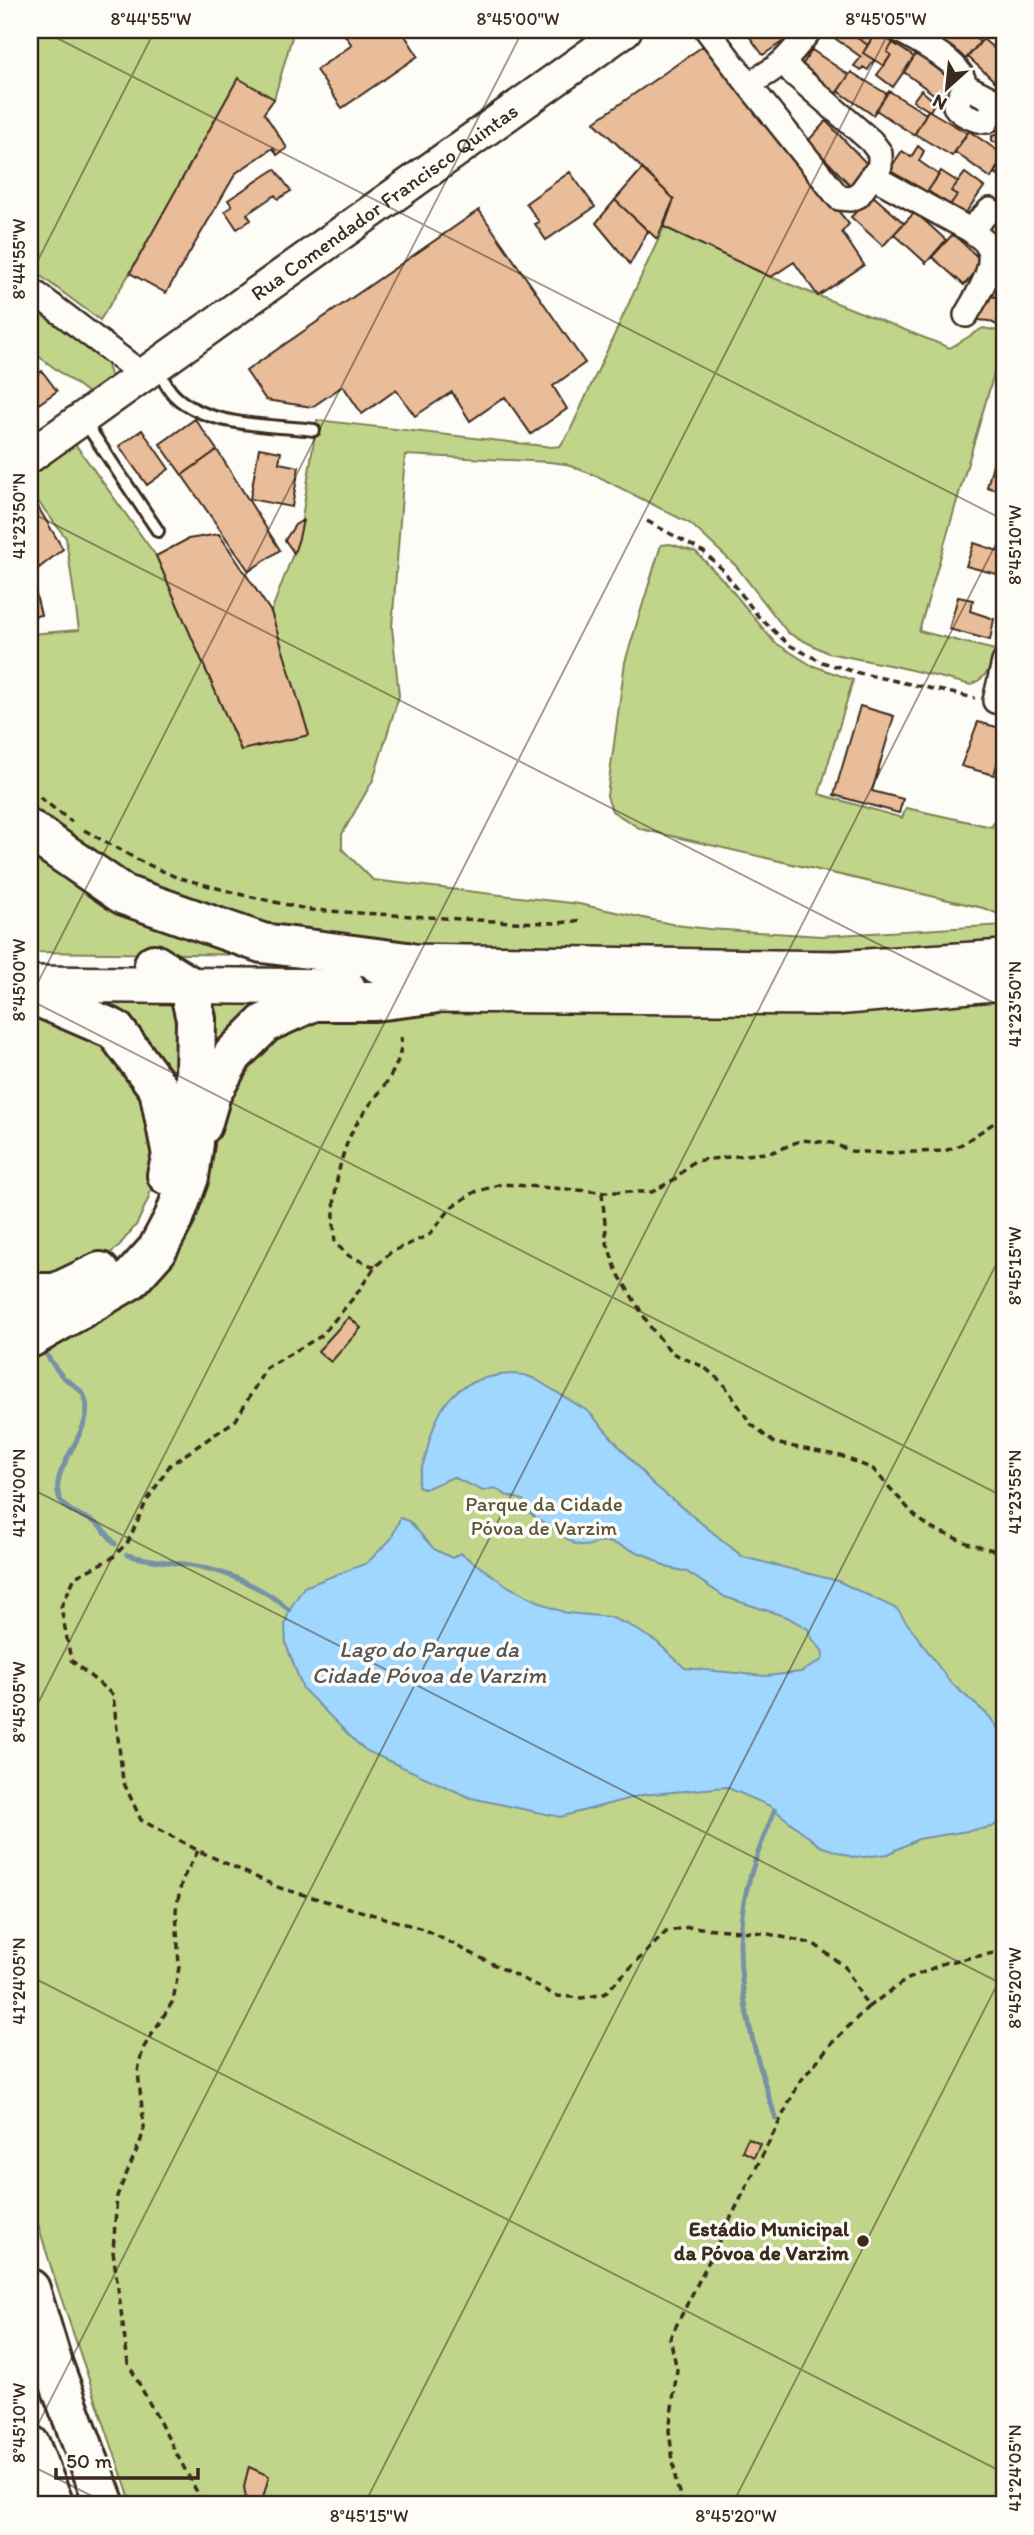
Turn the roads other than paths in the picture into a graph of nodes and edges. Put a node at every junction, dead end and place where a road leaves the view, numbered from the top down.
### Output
1 (625, 30) edge
2 (707, 30) edge
3 (810, 30) edge
4 (899, 30) edge
5 (785, 62) junction
6 (748, 85) junction
7 (964, 85) dead end
8 (873, 176) junction
9 (990, 210) dead end
10 (970, 230) junction
11 (30, 289) edge
12 (966, 315) dead end
13 (149, 370) junction
14 (82, 418) junction
15 (314, 430) dead end
16 (30, 456) edge
17 (158, 531) dead end
18 (1004, 662) edge
19 (1000, 701) edge
20 (30, 830) edge
21 (1004, 958) edge
22 (30, 962) edge
23 (407, 962) junction
24 (154, 964) junction
25 (1004, 982) edge
26 (30, 984) edge
27 (188, 985) junction
28 (432, 994) junction
29 (30, 998) edge
30 (194, 1143) junction
31 (30, 1293) edge
32 (30, 1338) edge
33 (30, 2289) edge
34 (30, 2445) edge
35 (54, 2505) edge
36 (105, 2505) edge

1 - 13 street, Rua Comendador Francisco Quintas
2 - 6 street
3 - 5 street
4 - 7 street
5 - 6 street
5 - 8 street
6 - 8 street
8 - 10 street
9 - 10 street
10 - 12 street
11 - 13 street
13 - 14 street, Rua Comendador Francisco Quintas
13 - 15 lane
14 - 16 street, Rua Comendador Francisco Quintas
14 - 17 lane
18 - 19 street
20 - 23 highway
21 - 23 main road
22 - 24 main road
23 - 24 main road
24 - 27 highway
25 - 28 main road
26 - 27 main road
27 - 28 main road
27 - 30 highway
28 - 30 highway
29 - 31 highway
30 - 32 highway
33 - 36 highway
34 - 35 highway

